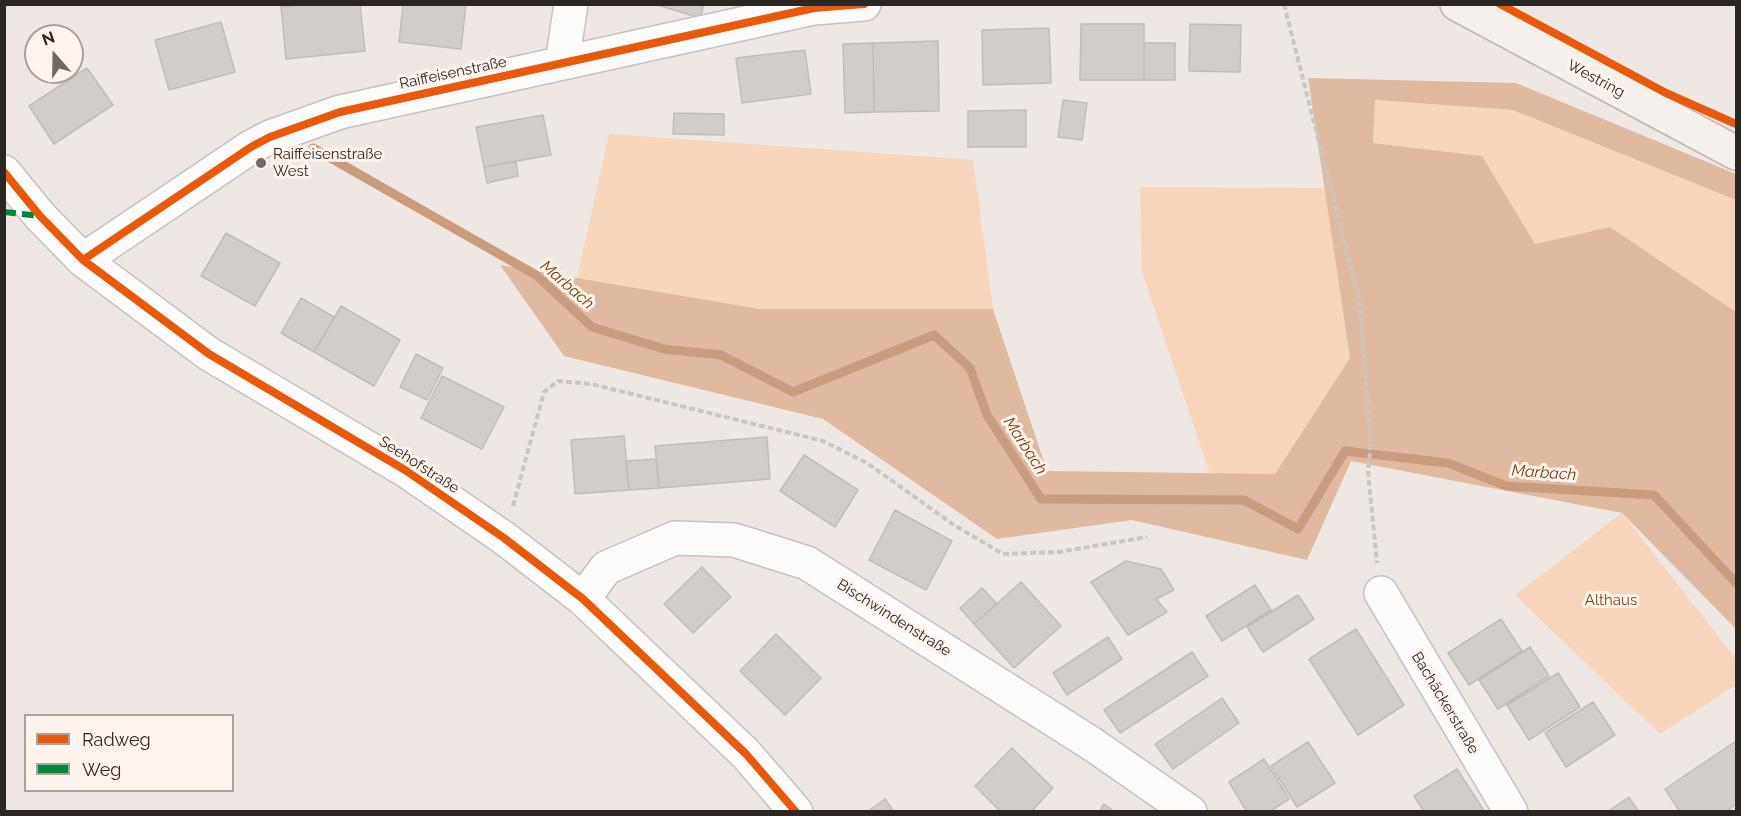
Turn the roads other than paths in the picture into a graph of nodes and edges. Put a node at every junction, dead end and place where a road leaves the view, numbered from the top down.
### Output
1 (571, 4) edge
2 (864, 4) edge
3 (1457, 4) edge
4 (562, 63) junction
5 (1737, 153) edge
6 (4, 172) edge
7 (83, 260) junction
8 (1381, 593) road end
9 (583, 599) junction
10 (795, 812) edge
11 (1190, 812) edge
12 (1511, 812) edge

1 - 4 street
2 - 4 street, Raiffeisenstraße
3 - 5 main road, Westring
4 - 7 street, Raiffeisenstraße
6 - 7 street, Seehofstraße
7 - 9 street, Seehofstraße
8 - 12 street, Bachäckerstraße
9 - 10 street, Seehofstraße
9 - 11 street, Bischwindenstraße

